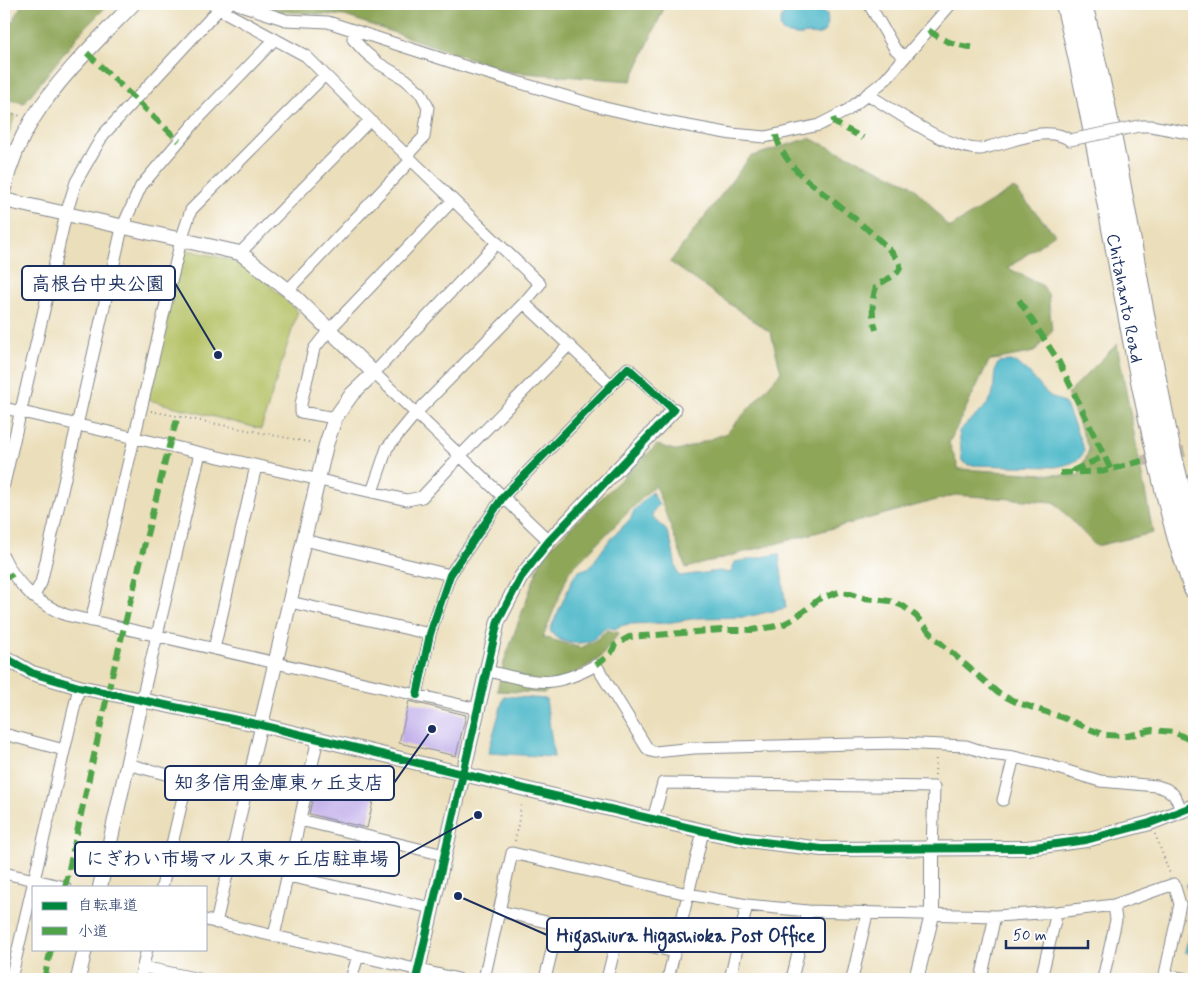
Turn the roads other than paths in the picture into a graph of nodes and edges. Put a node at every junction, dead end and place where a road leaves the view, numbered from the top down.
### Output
1 (133, 4) edge
2 (238, 4) edge
3 (869, 4) edge
4 (951, 4) edge
5 (1066, 4) edge
6 (1082, 4) edge
7 (220, 6) edge
8 (354, 31) junction
9 (275, 39) junction
10 (904, 57) junction
11 (325, 75) junction
12 (867, 94) junction
13 (370, 120) junction
14 (1194, 134) edge
15 (409, 157) junction
16 (4, 188) edge
17 (4, 200) edge
18 (453, 200) junction
19 (66, 214) junction
20 (122, 228) junction
21 (181, 240) junction
22 (497, 243) junction
23 (240, 253) junction
24 (288, 290) junction
25 (524, 303) junction
26 (329, 330) junction
27 (569, 345) junction
28 (374, 373) junction
29 (611, 385) junction
30 (4, 408) edge
31 (674, 410) joint
32 (19, 412) junction
33 (416, 413) junction
34 (335, 418) junction
35 (77, 425) junction
36 (134, 438) junction
37 (200, 453) junction
38 (460, 456) junction
39 (256, 466) junction
40 (318, 480) junction
41 (4, 484) edge
42 (372, 492) junction
43 (503, 497) junction
44 (1194, 537) edge
45 (304, 540) junction
46 (549, 541) junction
47 (4, 558) edge
48 (450, 575) junction
49 (1194, 589) edge
50 (33, 597) junction
51 (290, 602) junction
52 (91, 621) junction
53 (430, 634) junction
54 (157, 636) junction
55 (214, 649) junction
56 (4, 657) edge
57 (276, 663) junction
58 (488, 671) junction
59 (79, 687) junction
60 (417, 695) junction
61 (142, 700) junction
62 (478, 709) junction
63 (261, 725) junction
64 (4, 736) edge
65 (318, 738) junction
66 (64, 750) junction
67 (1014, 757) junction
68 (128, 764) junction
69 (463, 774) junction
70 (187, 780) junction
71 (245, 795) junction
72 (1003, 800) dead end
73 (1194, 806) edge
74 (1181, 810) junction
75 (653, 819) junction
76 (300, 820) junction
77 (703, 831) junction
78 (932, 850) junction
79 (444, 855) junction
80 (4, 873) edge
81 (288, 876) junction
82 (34, 880) junction
83 (33, 886) edge
84 (61, 886) edge
85 (100, 886) edge
86 (162, 886) edge
87 (32, 889) edge
88 (688, 894) junction
89 (747, 905) junction
90 (1114, 905) junction
91 (432, 908) junction
92 (499, 911) junction
93 (808, 912) junction
94 (1057, 912) junction
95 (867, 914) junction
96 (932, 915) junction
97 (995, 916) junction
98 (211, 921) edge
99 (558, 925) junction
100 (274, 936) junction
101 (616, 938) junction
102 (85, 950) edge
103 (147, 950) edge
104 (675, 952) junction
105 (358, 956) junction
106 (143, 967) junction
107 (417, 975) edge
108 (1165, 977) edge
109 (11, 979) edge
110 (78, 979) edge
111 (140, 979) edge
112 (199, 979) edge
113 (351, 979) edge
114 (458, 979) edge
115 (484, 979) edge
116 (545, 979) edge
117 (607, 979) edge
118 (668, 979) edge
119 (730, 979) edge
120 (792, 979) edge
121 (852, 979) edge
122 (916, 979) edge
123 (981, 979) edge
124 (1041, 979) edge
125 (1103, 979) edge
126 (1187, 979) edge

1 - 16 street
2 - 8 street
3 - 10 street
4 - 10 street
5 - 49 highway, Chitahanto Road
6 - 44 highway, Chitahanto Road
7 - 9 street
7 - 19 street
8 - 12 street
8 - 15 street
9 - 11 street
9 - 20 street
10 - 12 street
11 - 13 street
11 - 21 street
12 - 14 street, bridge
13 - 15 street
13 - 23 street
15 - 18 street
15 - 24 street
17 - 19 street
18 - 22 street
18 - 26 street
19 - 20 street
19 - 32 street
20 - 21 street
20 - 35 street
21 - 23 street
21 - 36 street
22 - 25 street
22 - 28 street
23 - 24 street
24 - 26 street
25 - 27 street
25 - 33 street
26 - 28 street
26 - 34 street
27 - 29 street
27 - 38 street
28 - 33 street
28 - 34 street
29 - 31 street
29 - 43 street
30 - 32 street
31 - 46 street
32 - 35 street
32 - 41 street
33 - 38 street
33 - 42 street
34 - 40 street
35 - 36 street
35 - 50 street
36 - 37 street
36 - 52 street
37 - 39 street
37 - 54 street
38 - 42 street
38 - 43 street
39 - 40 street
39 - 55 street
40 - 42 street
40 - 45 street
43 - 46 street
43 - 48 street
45 - 48 street
45 - 51 street
46 - 58 street
47 - 50 street
48 - 53 street
50 - 52 street
51 - 53 street
51 - 57 street
52 - 54 street
53 - 60 street
54 - 55 street
54 - 61 street
55 - 57 street
56 - 59 street
57 - 60 street
57 - 63 street
58 - 62 street
58 - 67 street
59 - 61 street
59 - 66 street
60 - 62 street
61 - 63 street
61 - 68 street
62 - 69 street
63 - 65 street
63 - 71 street
64 - 66 street
65 - 69 street
65 - 76 street
66 - 82 street
67 - 72 street
67 - 74 street
68 - 70 street
68 - 85 street
69 - 75 street
69 - 79 street
70 - 71 street
70 - 86 street
71 - 98 street
73 - 74 street
74 - 78 street
75 - 77 street
75 - 78 street
76 - 79 street
76 - 81 street
77 - 78 street
77 - 88 street
78 - 96 street
79 - 91 street
80 - 82 street
81 - 91 street
81 - 100 street
82 - 83 street
82 - 84 street
87 - 109 street
88 - 89 street
88 - 92 street
88 - 104 street
89 - 93 street
89 - 119 street
90 - 94 street
90 - 108 street
90 - 125 street
91 - 107 street
92 - 99 street
92 - 115 street
93 - 95 street
93 - 120 street
94 - 97 street
94 - 124 street
95 - 96 street
95 - 121 street
96 - 97 street
96 - 122 street
97 - 123 street
98 - 100 street
99 - 101 street
99 - 116 street
100 - 105 street
101 - 104 street
101 - 117 street
102 - 110 street
103 - 106 street
104 - 118 street
105 - 107 street
105 - 113 street
106 - 111 street
106 - 112 street
107 - 114 street
108 - 126 street

